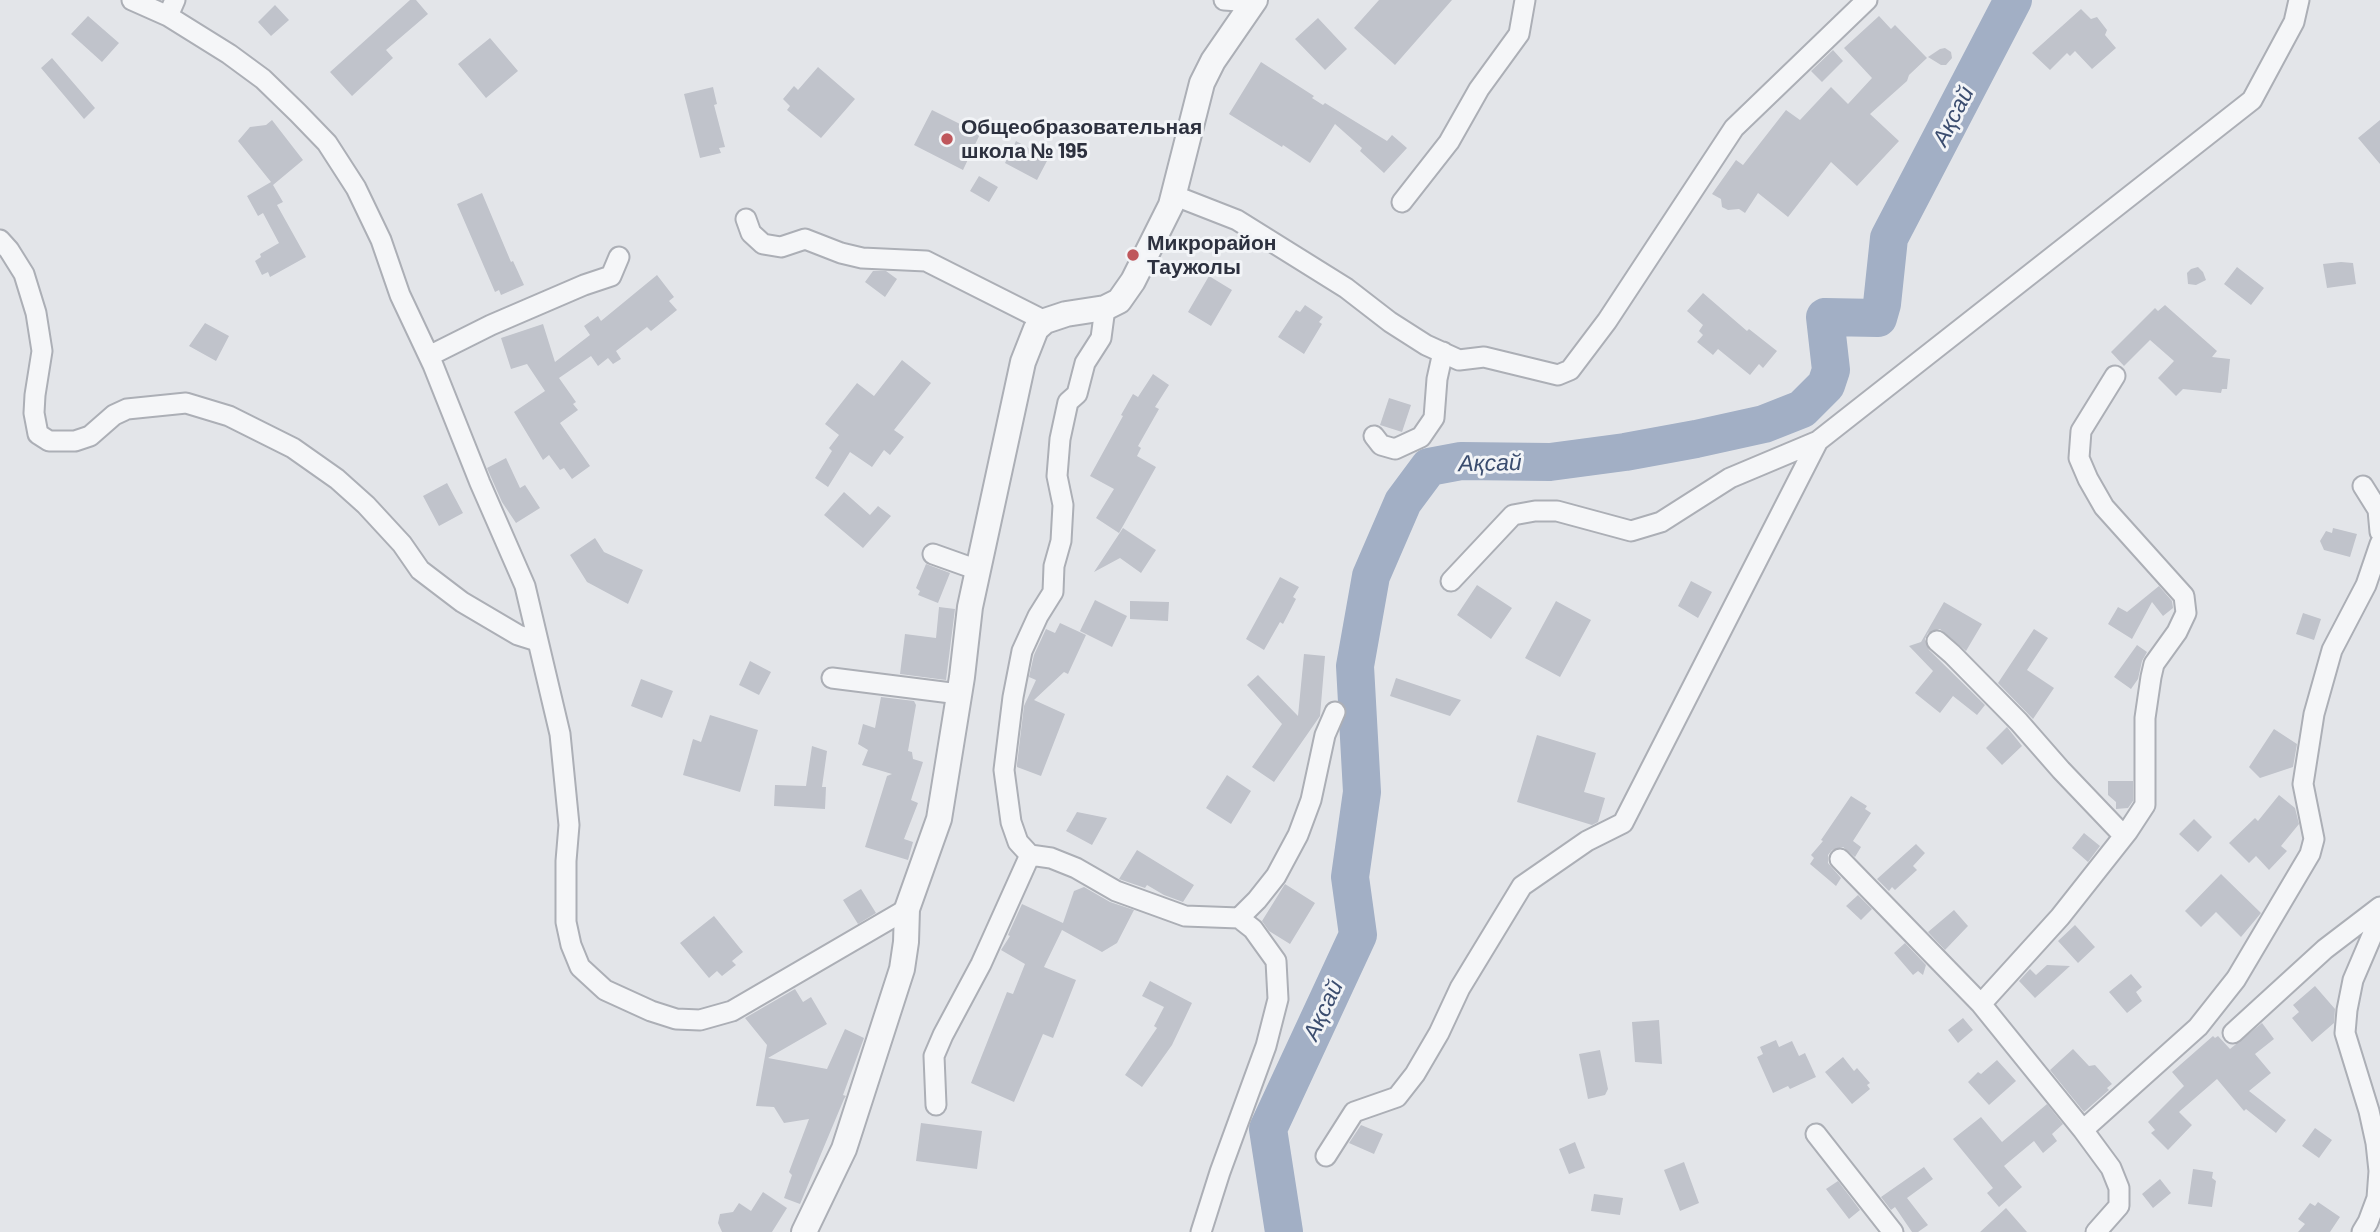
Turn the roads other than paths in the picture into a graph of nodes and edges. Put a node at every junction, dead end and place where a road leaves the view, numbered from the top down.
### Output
1 (132, 0) edge
2 (1224, 0) edge
3 (1524, 0) edge
4 (1867, 0) edge
5 (2300, 0) edge
6 (1255, 1) edge
7 (171, 8) edge
8 (1173, 195) junction
9 (1402, 202) dead end
10 (746, 219) dead end
11 (0, 240) edge
12 (619, 257) dead end
13 (1105, 308) junction
14 (1045, 321) junction
15 (1443, 352) junction
16 (429, 356) junction
17 (2115, 376) dead end
18 (1374, 436) dead end
19 (1818, 441) junction
20 (2363, 486) dead end
21 (2380, 532) edge
22 (2380, 544) edge
23 (933, 554) dead end
24 (978, 570) junction
25 (1451, 581) dead end
26 (537, 641) junction
27 (1937, 641) dead end
28 (832, 678) dead end
29 (959, 694) junction
30 (1335, 712) dead end
31 (2124, 836) junction
32 (1030, 855) junction
33 (1840, 859) dead end
34 (2380, 907) edge
35 (907, 909) junction
36 (2380, 917) edge
37 (1238, 918) junction
38 (1981, 1004) junction
39 (2233, 1033) dead end
40 (936, 1105) dead end
41 (2083, 1130) junction
42 (1816, 1133) dead end
43 (1326, 1156) dead end
44 (2370, 1225) edge
45 (804, 1232) edge
46 (1201, 1232) edge
47 (1893, 1232) edge
48 (2096, 1232) edge

1 - 7 street
2 - 6 street
3 - 9 street
4 - 15 street
5 - 19 street
6 - 8 street
7 - 16 street
8 - 13 street
8 - 15 street
10 - 14 street
11 - 26 street
12 - 16 street
13 - 14 street
13 - 32 street
14 - 24 street
15 - 18 street
16 - 26 street
17 - 31 street
19 - 25 street
19 - 43 street
20 - 21 street
22 - 41 street
23 - 24 street
24 - 29 street
26 - 35 street
27 - 31 street
28 - 29 street
29 - 35 street
30 - 37 street
31 - 38 street
32 - 37 street
32 - 40 street
33 - 38 street
34 - 39 street
35 - 45 street
36 - 44 street
37 - 46 street
38 - 41 street
41 - 48 street
42 - 47 street

